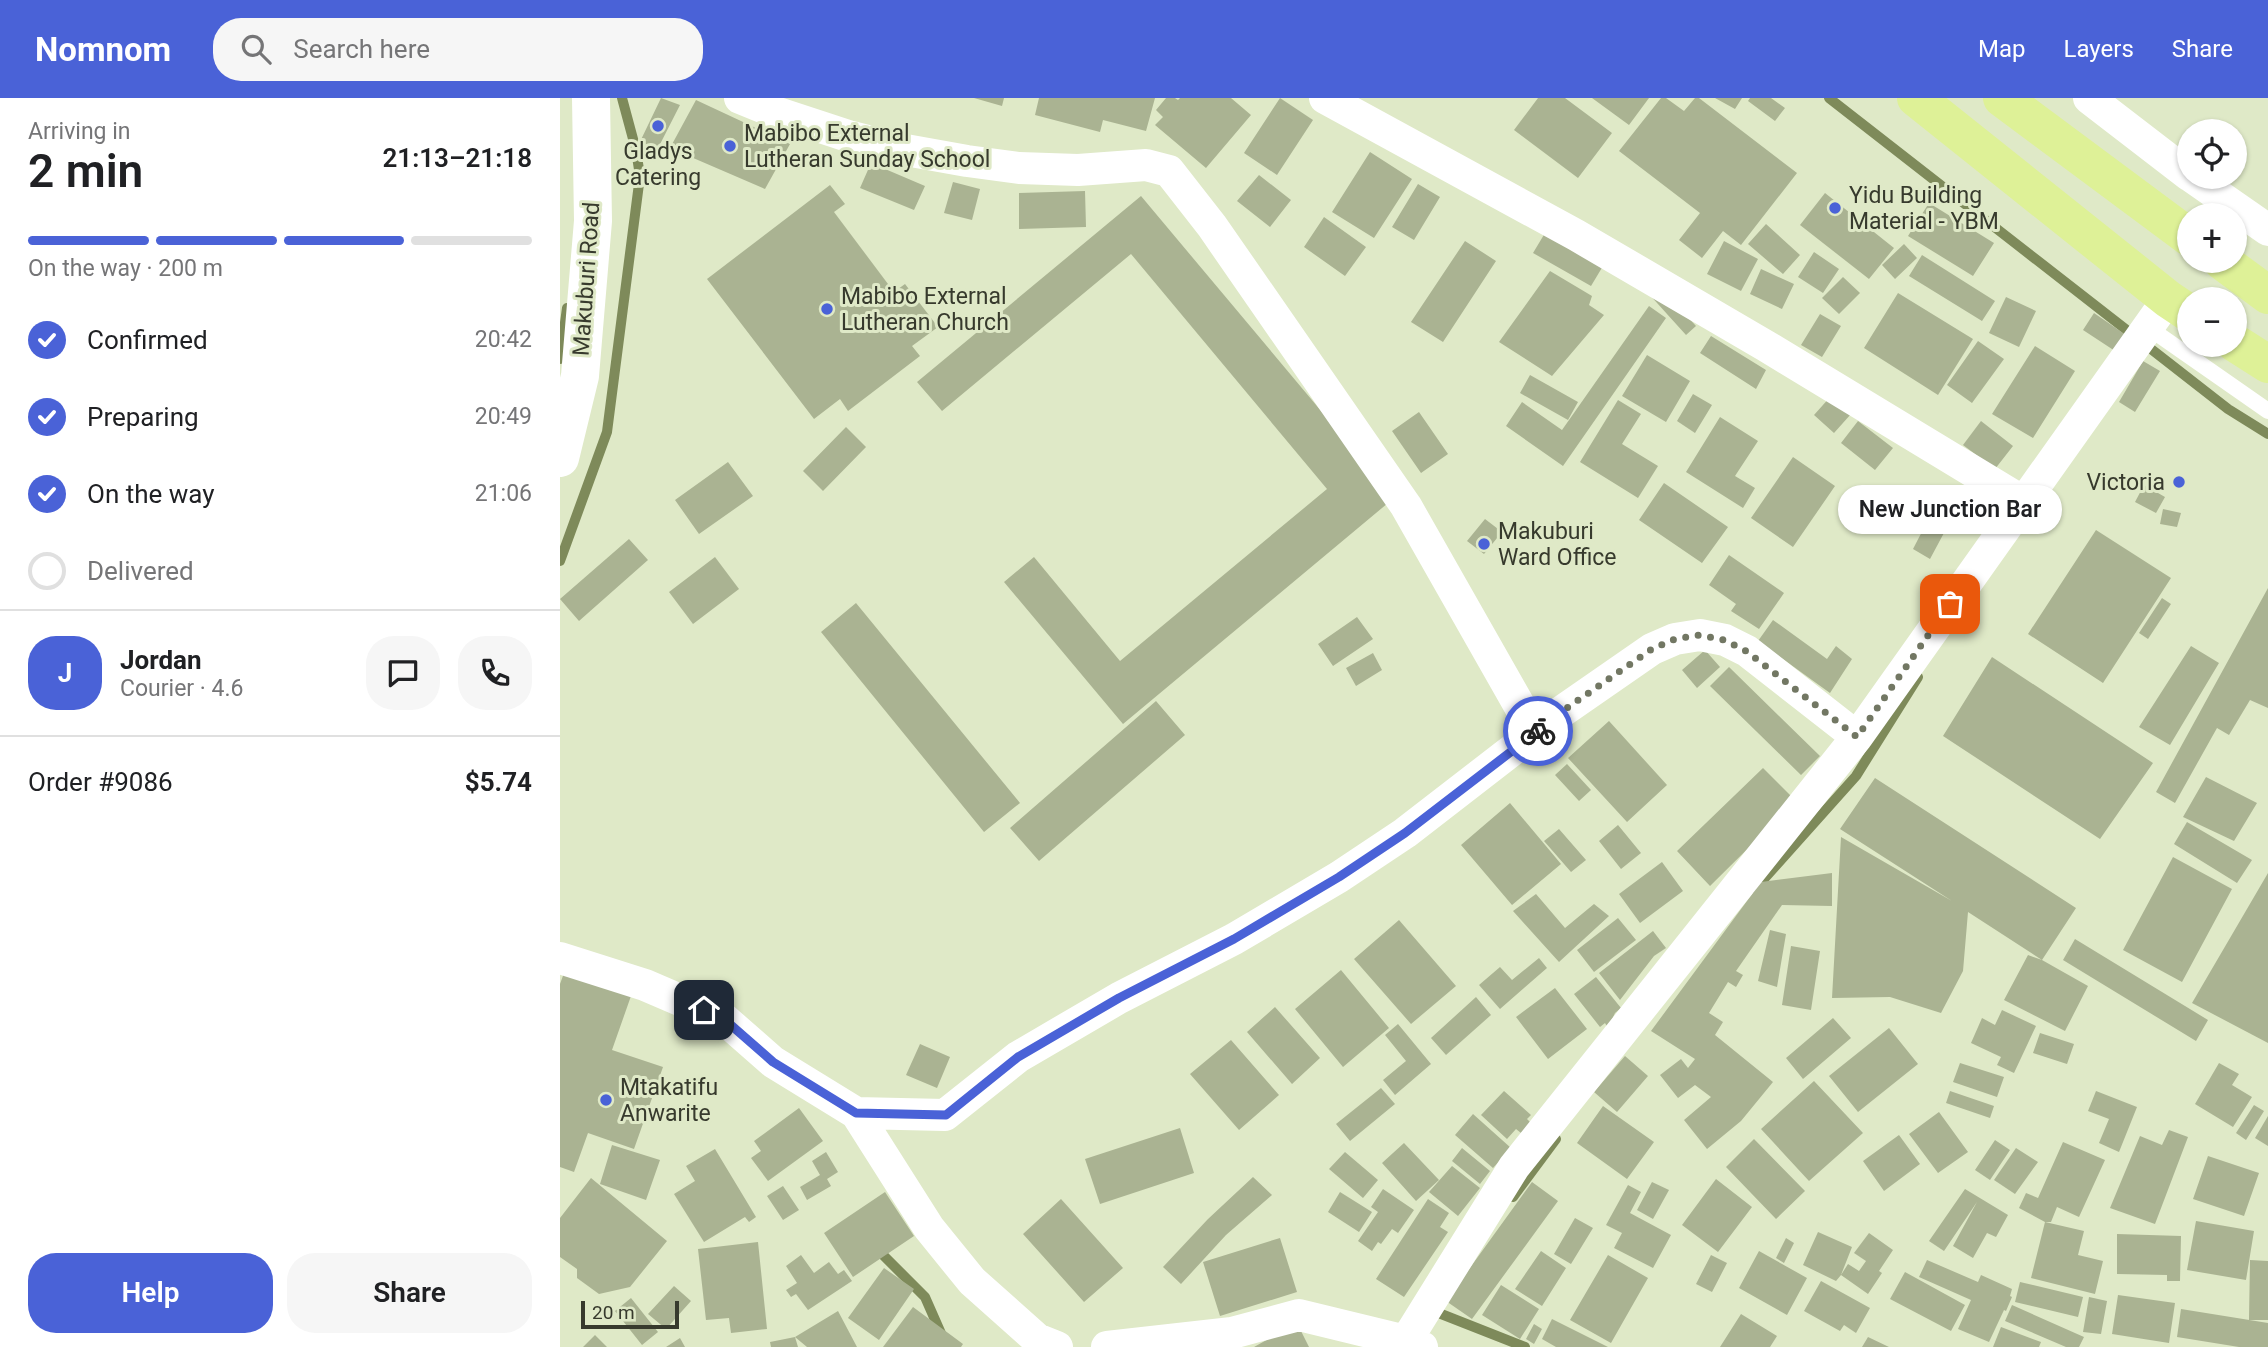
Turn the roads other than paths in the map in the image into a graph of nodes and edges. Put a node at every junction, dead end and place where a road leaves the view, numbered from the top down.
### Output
1 (591, 98) edge
2 (740, 98) edge
3 (1325, 98) edge
4 (1916, 98) edge
5 (2002, 98) edge
6 (2088, 98) edge
7 (2177, 165) edge
8 (2210, 189) edge
9 (2177, 228) edge
10 (2268, 230) edge
11 (2238, 273) edge
12 (2268, 295) edge
13 (2169, 313) edge
14 (2247, 351) edge
15 (2268, 364) edge
16 (2268, 411) edge
17 (560, 458) edge
18 (2025, 503) junction
19 (1535, 733) junction
20 (1857, 737) junction
21 (560, 958) edge
22 (856, 1113) junction
23 (1414, 1344) edge
24 (1058, 1347) edge
25 (1107, 1347) edge

1 - 17 street, Makuburi Road
2 - 19 street
3 - 18 street
4 - 13 main road
5 - 9 main road
6 - 7 street
8 - 10 street
11 - 12 main road
13 - 16 lane
13 - 18 street
14 - 15 main road
18 - 20 street
19 - 20 street
19 - 22 street
20 - 23 street
21 - 22 street
22 - 24 street
23 - 25 street

